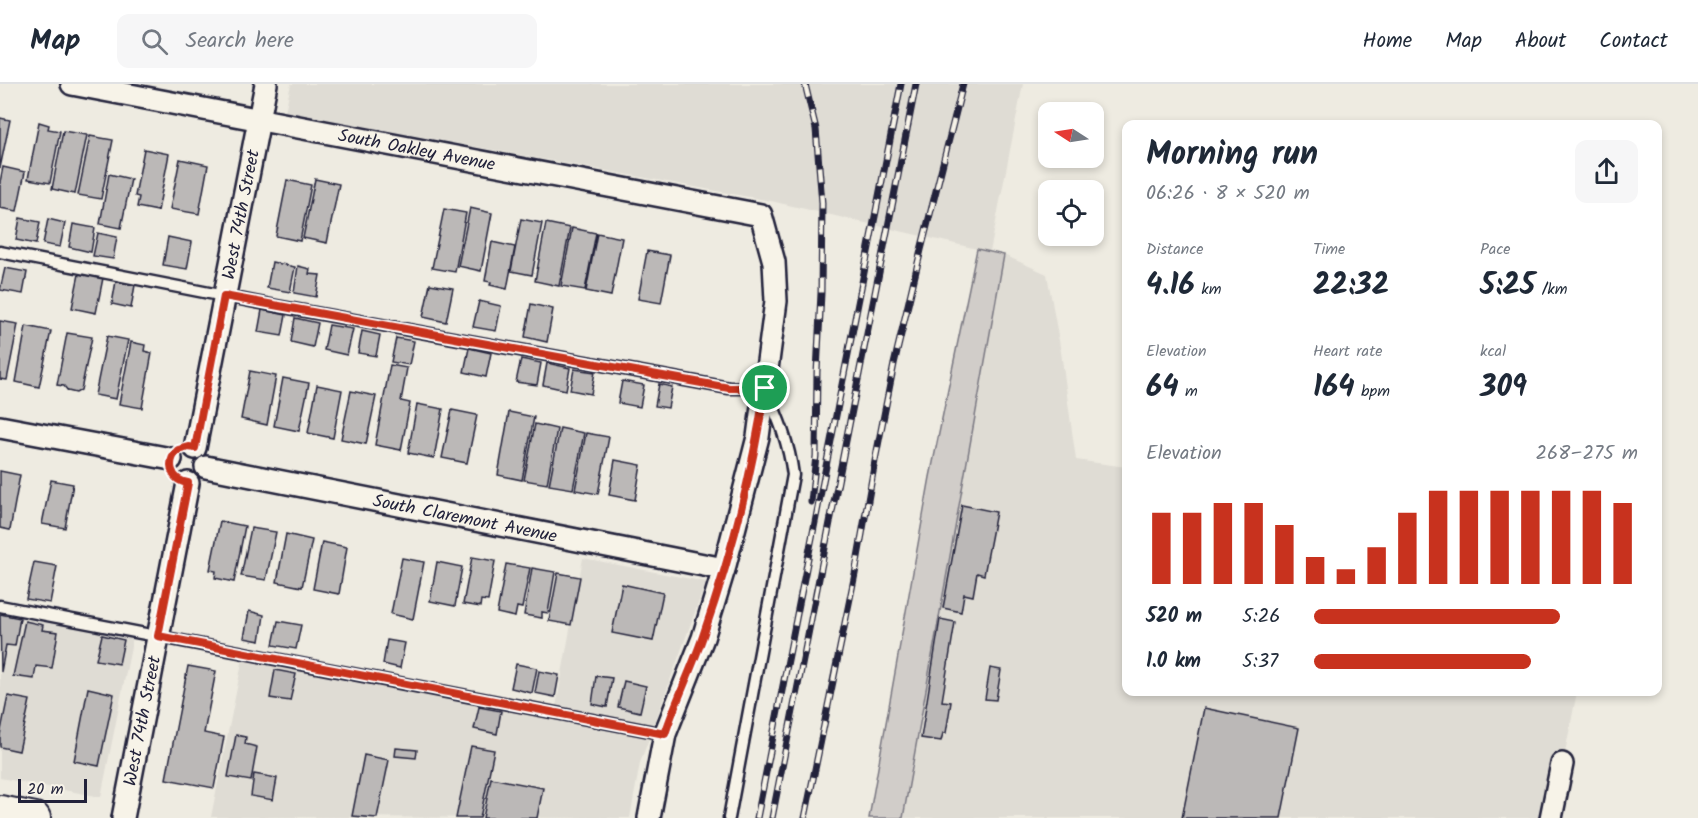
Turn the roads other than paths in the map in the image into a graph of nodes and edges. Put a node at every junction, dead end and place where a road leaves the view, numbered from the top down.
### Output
1 (72, 84) edge
2 (266, 84) edge
3 (259, 119) junction
4 (0, 252) edge
5 (224, 296) junction
6 (765, 388) junction
7 (0, 427) edge
8 (195, 448) junction
9 (171, 459) junction
10 (206, 467) junction
11 (188, 483) junction
12 (724, 569) junction
13 (0, 606) edge
14 (158, 636) junction
15 (665, 734) junction
16 (1562, 764) dead end
17 (0, 811) edge
18 (35, 818) edge
19 (123, 818) edge
20 (649, 818) edge
21 (729, 818) edge
22 (1551, 818) edge

1 - 3 street, South Oakley Avenue
2 - 3 street, West 74th Street
3 - 5 street, West 74th Street
3 - 6 street, South Oakley Avenue
4 - 5 lane
5 - 6 lane
5 - 8 street, West 74th Street
6 - 12 street
6 - 21 lane
7 - 9 street
8 - 9 street
8 - 10 street
9 - 11 street
10 - 11 street
10 - 12 street, South Claremont Avenue
11 - 14 street, West 74th Street
12 - 15 street
13 - 14 lane
14 - 15 lane
14 - 19 street, West 74th Street
15 - 20 street
16 - 22 street
17 - 18 main road

